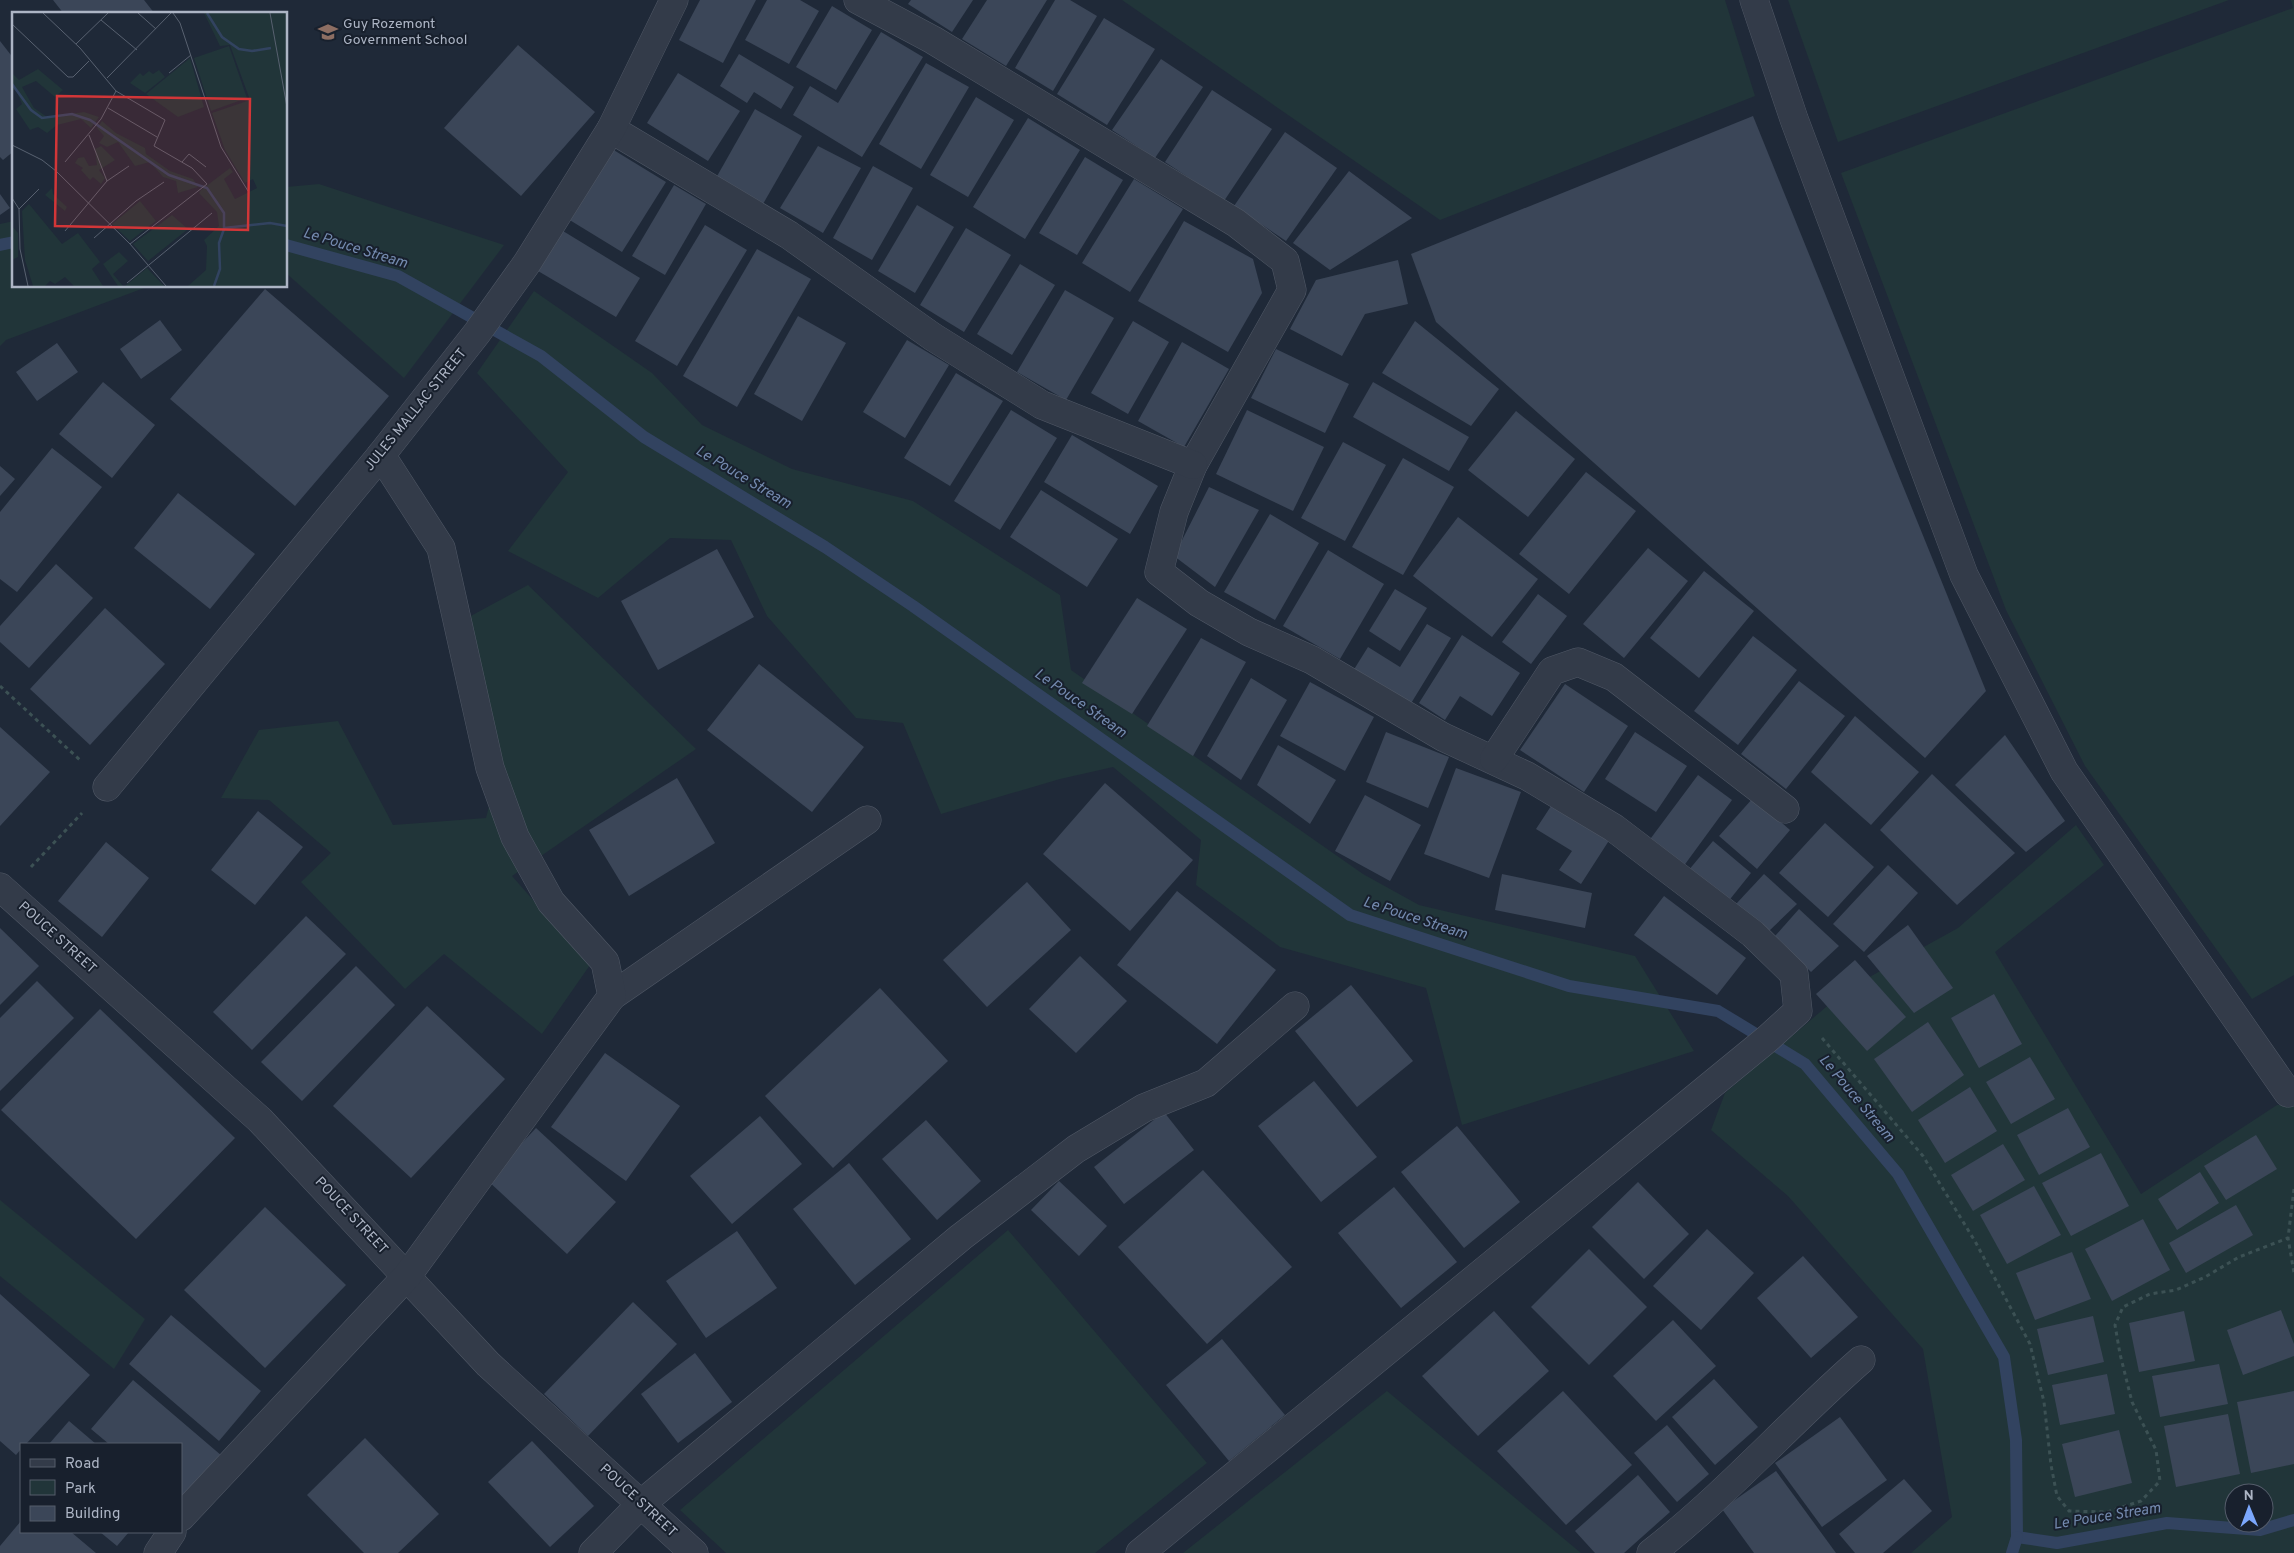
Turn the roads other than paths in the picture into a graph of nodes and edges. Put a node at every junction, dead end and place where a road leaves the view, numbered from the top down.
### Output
1 (674, 0) edge
2 (858, 0) edge
3 (1754, 0) edge
4 (611, 129) junction
5 (381, 455) junction
6 (1193, 465) junction
7 (1494, 759) junction
8 (107, 786) road end
9 (1785, 809) dead end
10 (867, 820) dead end
11 (3, 890) edge
12 (612, 996) junction
13 (1294, 1006) dead end
14 (2288, 1093) dead end
15 (408, 1276) junction
16 (1861, 1360) dead end
17 (641, 1504) junction
18 (182, 1516) edge
19 (171, 1533) edge
20 (158, 1553) edge
21 (592, 1553) edge
22 (694, 1553) edge
23 (1140, 1553) edge
24 (1651, 1553) edge

1 - 4 street, JULES MALLAC STREET
2 - 6 street
3 - 14 street
4 - 5 street, JULES MALLAC STREET
4 - 6 street
5 - 8 street, JULES MALLAC STREET
5 - 12 street
6 - 7 street
7 - 9 street
7 - 23 street
10 - 12 street
11 - 15 street, POUCE STREET
12 - 15 street
13 - 17 street
15 - 17 street, POUCE STREET
15 - 18 street
16 - 24 street
17 - 21 street
17 - 22 street, POUCE STREET
19 - 20 street

